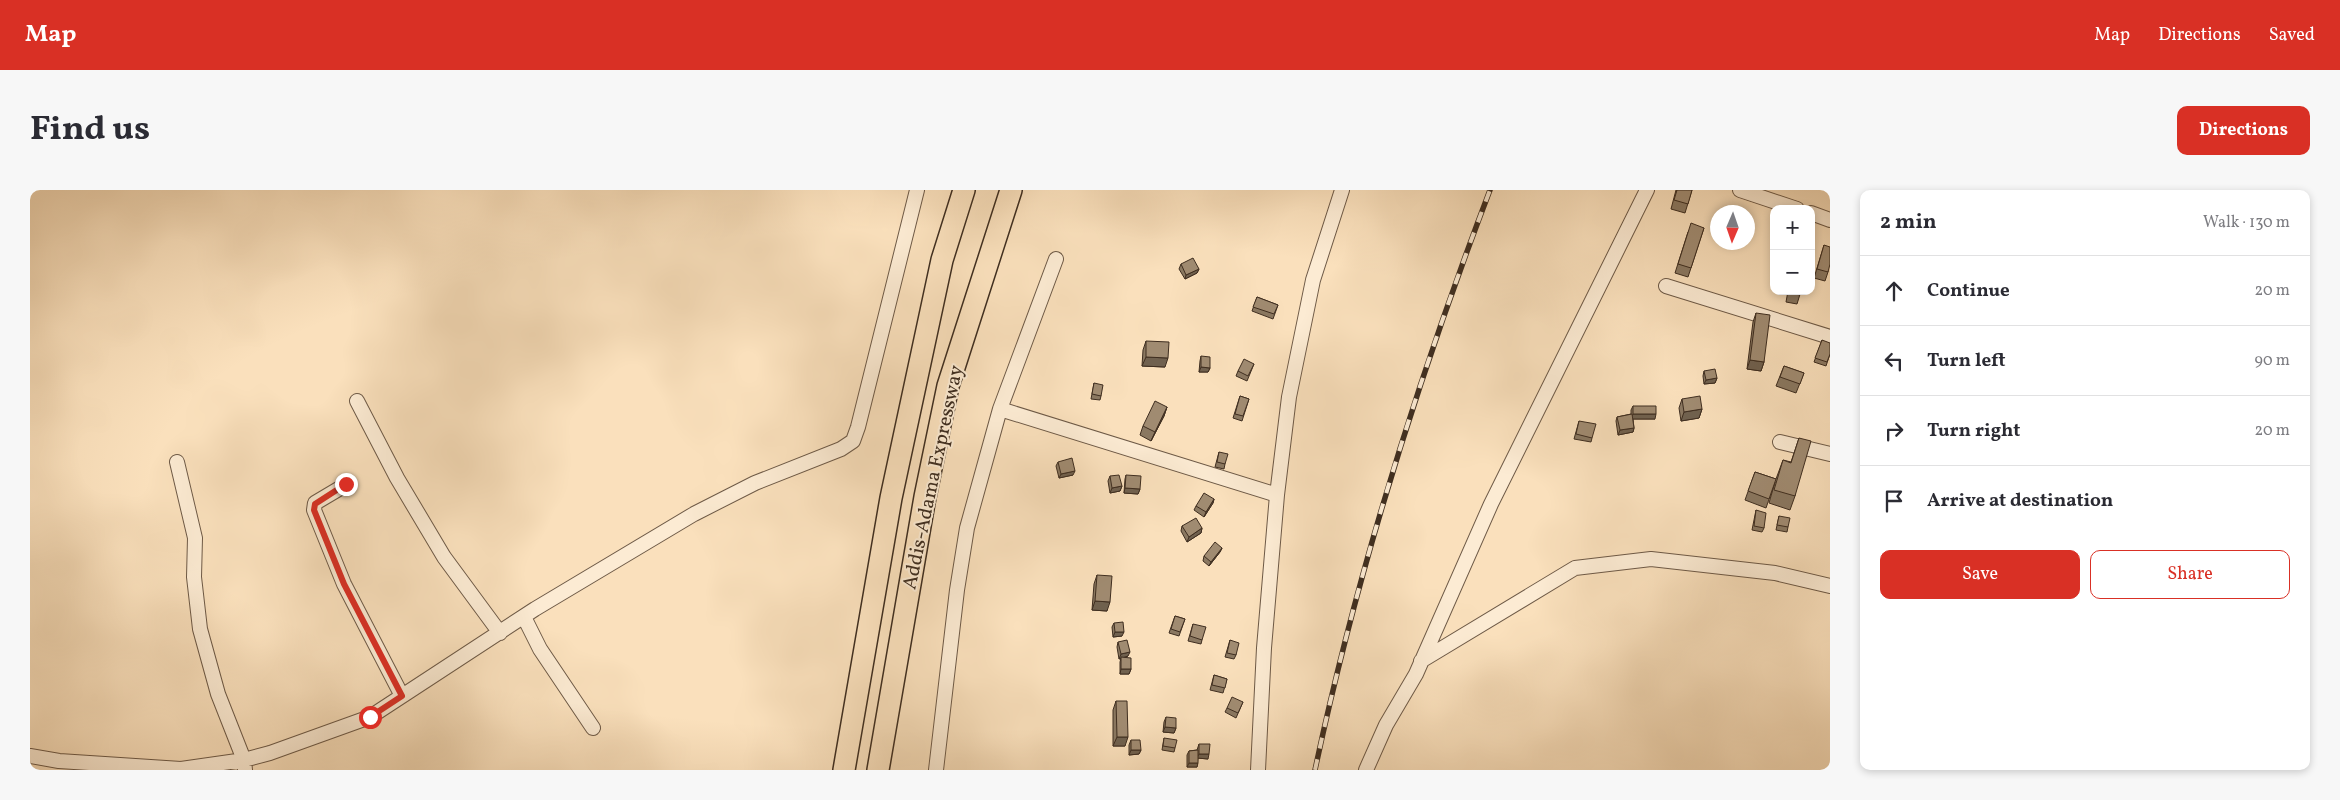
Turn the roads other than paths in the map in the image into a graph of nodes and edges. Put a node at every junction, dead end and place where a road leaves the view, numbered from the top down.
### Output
1 (917, 190) edge
2 (964, 190) edge
3 (1011, 190) edge
4 (1342, 190) edge
5 (1647, 190) edge
6 (1740, 190) edge
7 (1785, 205) edge
8 (1815, 214) edge
9 (1830, 220) edge
10 (1056, 258) dead end
11 (1666, 286) dead end
12 (1830, 337) edge
13 (358, 401) dead end
14 (1000, 409) junction
15 (1780, 442) dead end
16 (1830, 454) edge
17 (177, 462) dead end
18 (346, 484) dead end
19 (1278, 495) junction
20 (1830, 586) edge
21 (524, 617) junction
22 (500, 633) junction
23 (1421, 661) junction
24 (402, 696) junction
25 (593, 728) dead end
26 (30, 756) edge
27 (245, 765) edge
28 (844, 770) edge
29 (878, 770) edge
30 (936, 770) edge
31 (1258, 770) edge
32 (1366, 770) edge

1 - 21 street
2 - 28 highway, Addis-Adama Expressway
3 - 29 highway, Addis-Adama Expressway
4 - 19 street
5 - 23 street
6 - 7 street
8 - 9 street
10 - 14 street
11 - 12 street
13 - 22 street
14 - 19 street
14 - 30 street
15 - 16 street
17 - 27 street
18 - 24 street
19 - 31 street
20 - 23 street
21 - 22 street
21 - 25 street
22 - 24 street
23 - 32 street
24 - 27 street
26 - 27 street

